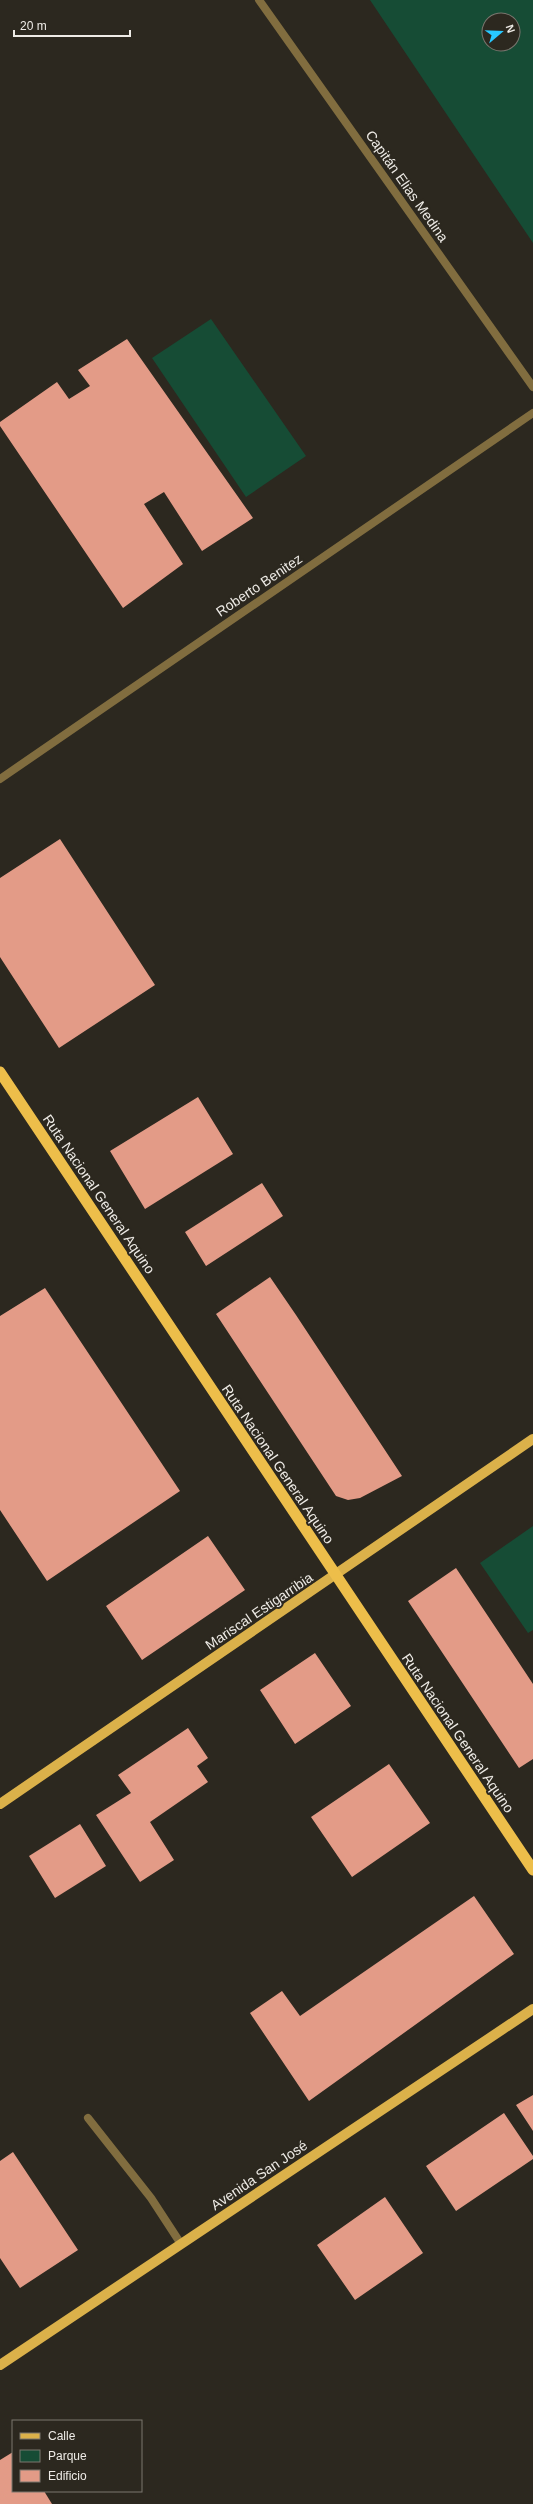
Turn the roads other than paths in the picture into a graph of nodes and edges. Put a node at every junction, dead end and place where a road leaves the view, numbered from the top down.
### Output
1 (259, 0) edge
2 (533, 387) edge
3 (533, 412) edge
4 (0, 779) edge
5 (0, 1072) edge
6 (533, 1439) edge
7 (335, 1576) junction
8 (0, 1804) edge
9 (533, 1870) edge
10 (533, 2009) edge
11 (88, 2118) dead end
12 (181, 2244) junction
13 (0, 2365) edge

1 - 2 street, Capitán Elias Medina
3 - 4 street, Roberto Benitez
5 - 7 highway, Ruta Nacional General Aquino
6 - 7 main road, Mariscal Estigarribia
7 - 8 main road, Mariscal Estigarribia
7 - 9 highway, Ruta Nacional General Aquino
10 - 12 main road, Avenida San José
11 - 12 street
12 - 13 main road, Avenida San José

